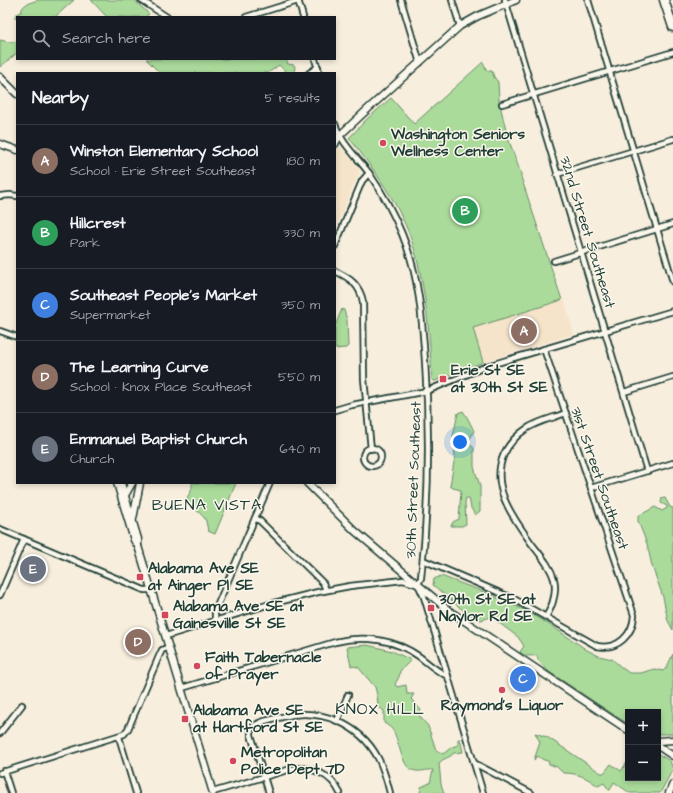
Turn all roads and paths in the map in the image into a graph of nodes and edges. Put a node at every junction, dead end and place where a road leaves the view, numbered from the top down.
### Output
1 (141, 0) edge
2 (401, 0) edge
3 (452, 0) edge
4 (516, 0) edge
5 (588, 0) edge
6 (664, 0) edge
7 (669, 0) edge
8 (298, 1) edge
9 (505, 2) edge
10 (673, 12) edge
11 (165, 16) edge
12 (249, 16) edge
13 (303, 16) edge
14 (460, 26) junction
15 (673, 27) edge
16 (673, 52) edge
17 (315, 60) edge
18 (420, 63) junction
19 (318, 67) junction
20 (311, 72) edge
21 (319, 72) edge
22 (609, 72) junction
23 (0, 77) edge
24 (16, 93) edge
25 (534, 95) junction
26 (502, 104) dead end
27 (337, 137) edge
28 (673, 138) edge
29 (0, 144) edge
30 (16, 150) edge
31 (633, 151) junction
32 (369, 173) junction
33 (558, 174) junction
34 (0, 196) edge
35 (16, 196) edge
36 (673, 224) edge
37 (657, 229) junction
38 (336, 244) edge
39 (581, 252) junction
40 (554, 261) dead end
41 (336, 271) edge
42 (673, 282) edge
43 (673, 311) edge
44 (0, 331) edge
45 (605, 331) junction
46 (16, 337) edge
47 (544, 349) junction
48 (673, 377) edge
49 (427, 391) junction
50 (624, 392) junction
51 (366, 402) junction
52 (336, 410) edge
53 (566, 413) junction
54 (371, 449) dead end
55 (673, 463) edge
56 (647, 470) junction
57 (117, 484) edge
58 (120, 484) edge
59 (131, 484) edge
60 (140, 484) edge
61 (270, 484) edge
62 (308, 484) edge
63 (591, 488) junction
64 (123, 498) junction
65 (255, 518) junction
66 (133, 520) junction
67 (0, 529) edge
68 (24, 539) junction
69 (138, 546) junction
70 (423, 560) junction
71 (418, 584) junction
72 (152, 590) junction
73 (326, 590) junction
74 (0, 595) edge
75 (546, 616) junction
76 (215, 620) junction
77 (166, 636) junction
78 (169, 647) junction
79 (448, 676) junction
80 (182, 688) junction
81 (348, 695) dead end
82 (22, 706) dead end
83 (337, 721) junction
84 (625, 728) edge
85 (0, 732) edge
86 (119, 737) junction
87 (673, 740) edge
88 (661, 741) edge
89 (661, 748) edge
90 (673, 756) edge
91 (474, 763) junction
92 (2, 772) edge
93 (264, 777) junction
94 (673, 784) edge
95 (11, 793) edge
96 (136, 793) edge
97 (212, 793) edge
98 (269, 793) edge
99 (340, 793) edge
100 (390, 793) edge
101 (483, 793) edge
102 (531, 793) edge
103 (668, 793) edge

1 - 11 street
2 - 18 street
3 - 14 street
4 - 9 main road
5 - 22 street
6 - 15 highway
7 - 10 highway
8 - 12 street
8 - 13 street
9 - 14 main road
9 - 25 street, 32nd Street Southeast
14 - 18 main road
16 - 22 street
17 - 19 street
18 - 27 main road
19 - 20 street
19 - 21 street
22 - 25 street
22 - 31 street
23 - 24 main road
25 - 26 street
25 - 33 street, 32nd Street Southeast
27 - 32 street, 30th Street Southeast
28 - 31 street
29 - 30 main road
31 - 33 street
31 - 37 street
32 - 38 street
32 - 49 street, 30th Street Southeast
33 - 39 street, 32nd Street Southeast
34 - 35 street
36 - 37 street
37 - 39 street
37 - 42 street
39 - 40 street
39 - 45 street, 32nd Street Southeast
41 - 51 street
43 - 45 street
44 - 46 street
45 - 47 street
45 - 50 street, 32nd Street Southeast
47 - 49 street
47 - 53 street, 31st Street Southeast
48 - 50 street
49 - 51 street
49 - 70 street, 30th Street Southeast
50 - 56 street, 32nd Street Southeast
51 - 52 street
51 - 54 street
53 - 63 street, 31st Street Southeast
53 - 75 street
55 - 56 street
56 - 63 street
57 - 64 main road
58 - 64 main road
59 - 64 main road
60 - 66 main road
61 - 65 street
62 - 71 main road
63 - 75 street, 31st Street Southeast
64 - 66 main road
64 - 69 main road
65 - 73 street
65 - 76 street
66 - 69 main road
67 - 68 street
68 - 72 street
68 - 74 street
69 - 72 main road
70 - 71 street, 30th Street Southeast
70 - 75 street
71 - 73 street
71 - 79 street
71 - 84 main road
72 - 77 main road
73 - 76 street
76 - 77 street
77 - 78 main road
78 - 80 main road
78 - 86 street
79 - 80 street
79 - 91 street
80 - 97 main road
81 - 83 street
82 - 85 street
83 - 93 street
83 - 100 street
86 - 92 street
86 - 96 street
87 - 88 main road
89 - 90 main road
91 - 101 street
91 - 102 street
92 - 95 street
93 - 97 street
93 - 98 street
93 - 99 street
94 - 103 main road

